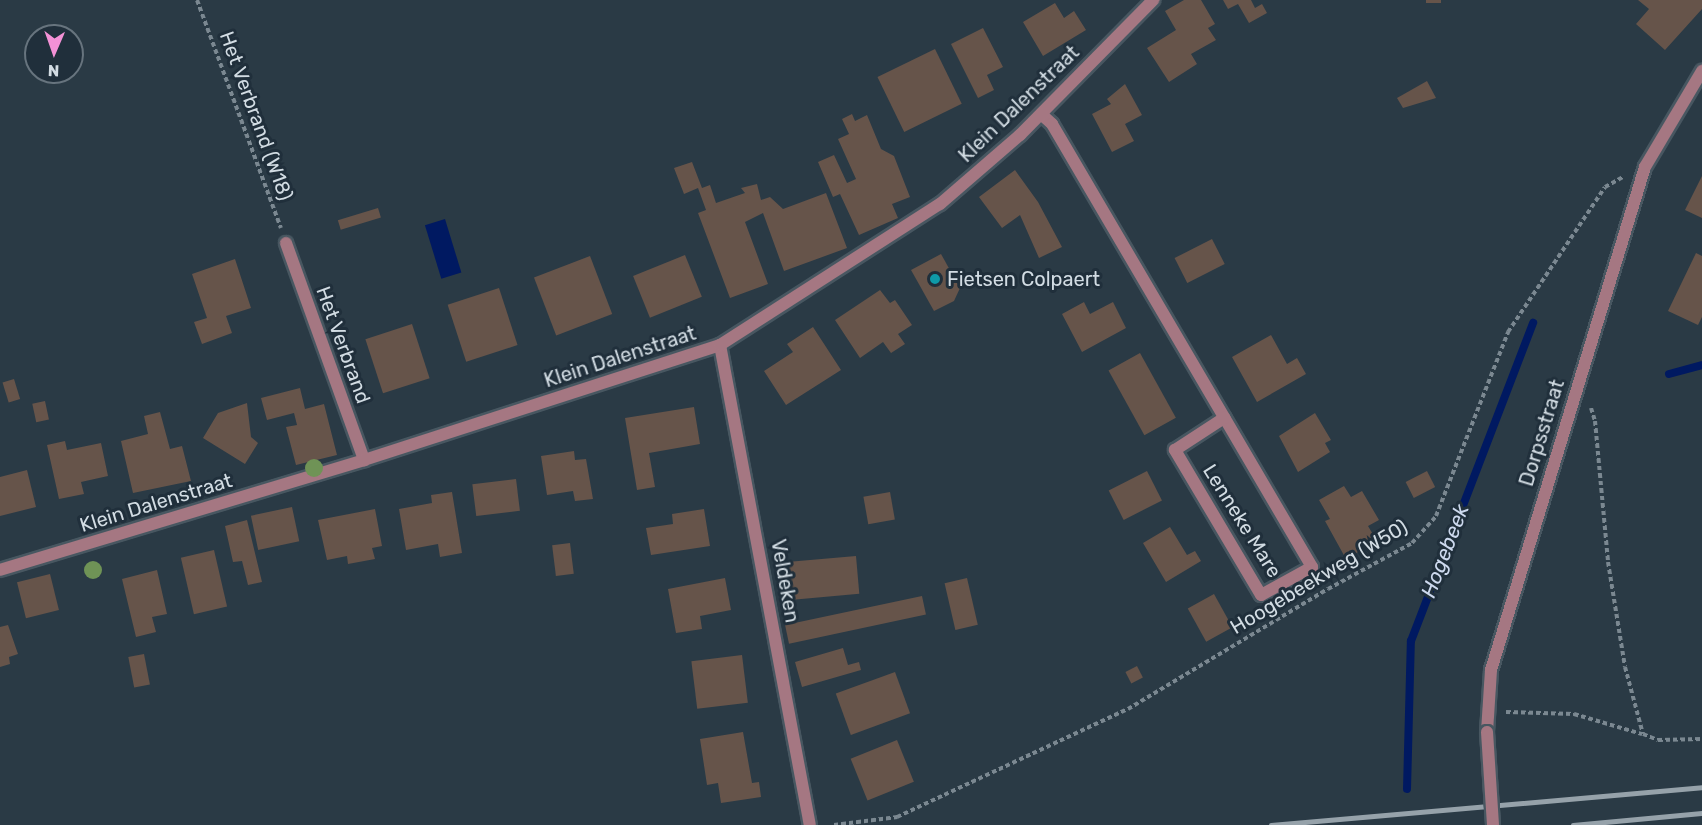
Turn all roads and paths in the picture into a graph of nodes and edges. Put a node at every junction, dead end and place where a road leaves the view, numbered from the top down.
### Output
1 (197, 0) edge
2 (1153, 0) edge
3 (1702, 71) edge
4 (1041, 114) junction
5 (1645, 166) junction
6 (286, 243) joint
7 (720, 345) junction
8 (1579, 375) junction
9 (1224, 418) junction
10 (364, 460) junction
11 (0, 570) edge
12 (1487, 711) junction
13 (1643, 735) junction
14 (1702, 739) edge
15 (810, 825) edge
16 (834, 825) edge
17 (1492, 825) edge

1 - 6 path, Het Verbrand (W18)
2 - 4 street, Klein Dalenstraat
3 - 5 street, Dorpsstraat
4 - 7 street, Klein Dalenstraat
4 - 9 street, Lenneke Mare
5 - 8 street, Dorpsstraat
5 - 16 path, Hoogebeekweg (W50)
6 - 10 street, Het Verbrand
7 - 10 street, Klein Dalenstraat
7 - 15 street, Veldeken
8 - 12 street, Dorpsstraat
8 - 13 path
9 - 9 street, Lenneke Mare
10 - 11 street, Klein Dalenstraat
12 - 13 path
12 - 17 street, Dorpsstraat, bridge
13 - 14 path

